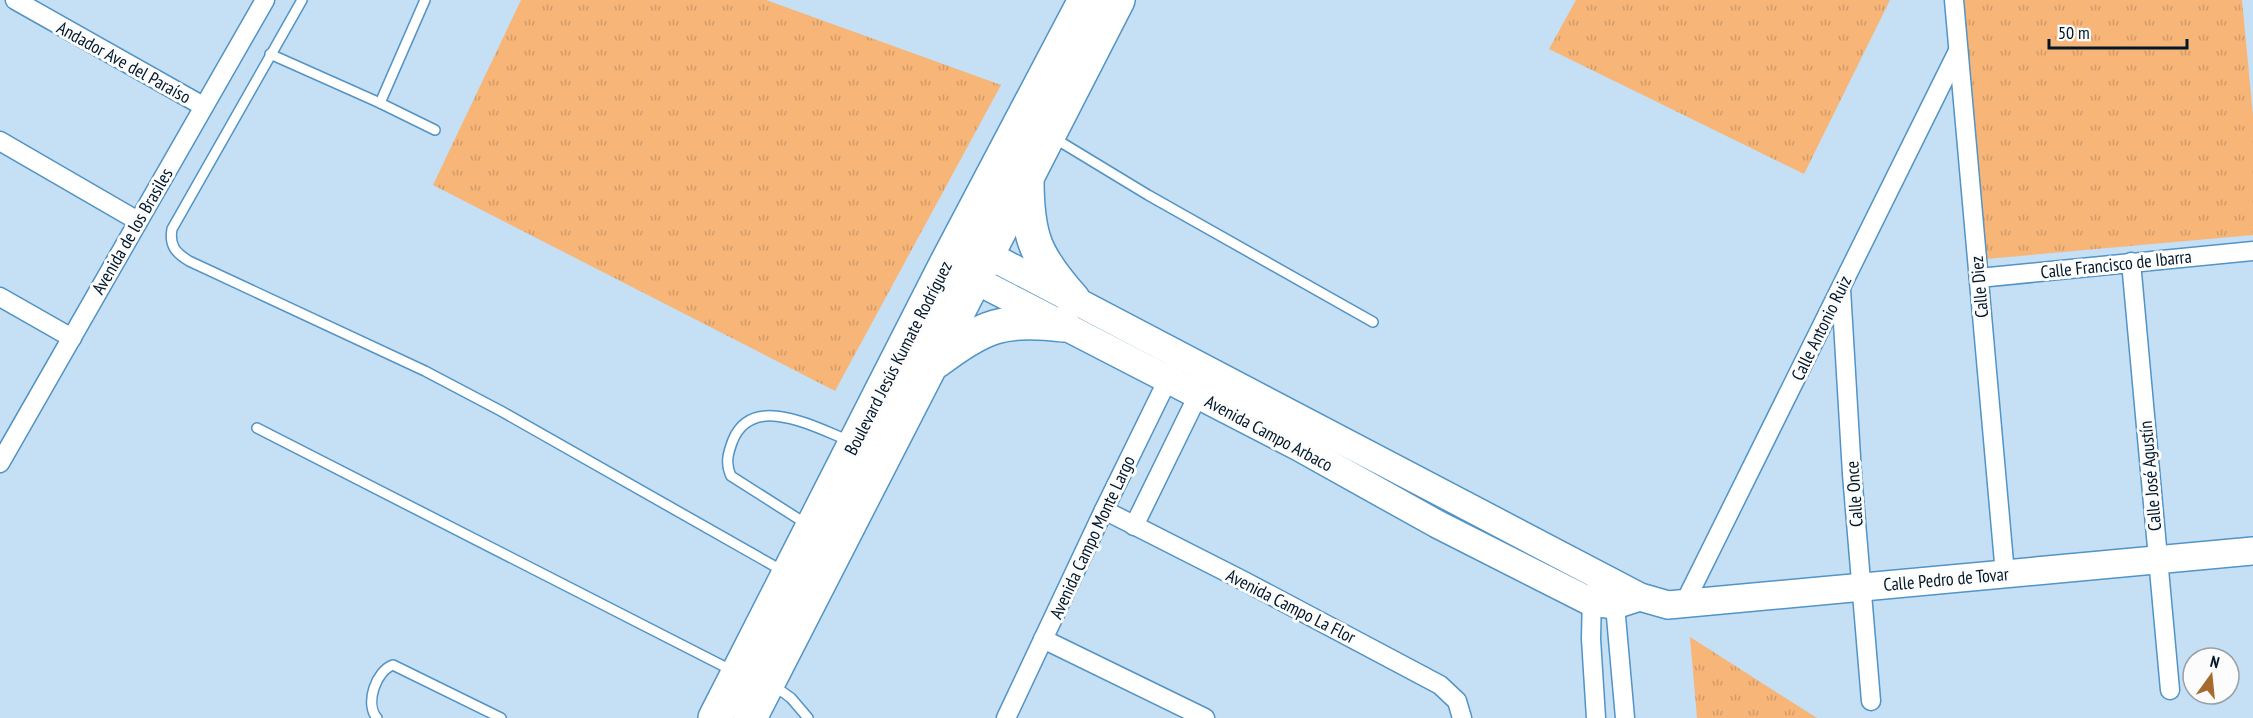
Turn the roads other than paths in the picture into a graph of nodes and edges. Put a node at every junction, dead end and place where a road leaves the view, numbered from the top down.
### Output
1 (15, 0) edge
2 (265, 0) edge
3 (302, 0) edge
4 (425, 0) edge
5 (1084, 0) edge
6 (1118, 0) edge
7 (1954, 0) edge
8 (1958, 51) junction
9 (270, 54) junction
10 (380, 103) junction
11 (203, 106) junction
12 (435, 130) dead end
13 (1049, 135) junction
14 (0, 141) edge
15 (1027, 178) junction
16 (138, 221) junction
17 (953, 251) junction
18 (2253, 251) edge
19 (2131, 262) junction
20 (981, 268) junction
21 (1979, 278) junction
22 (1841, 287) junction
23 (0, 297) edge
24 (1068, 312) junction
25 (1373, 321) dead end
26 (72, 338) junction
27 (931, 366) junction
28 (1174, 368) junction
29 (1210, 371) junction
30 (1198, 395) junction
31 (257, 428) dead end
32 (855, 443) junction
33 (1, 460) edge
34 (1104, 510) junction
35 (1134, 526) junction
36 (812, 527) junction
37 (2253, 551) edge
38 (2158, 560) junction
39 (788, 574) junction
40 (2005, 574) junction
41 (1862, 587) junction
42 (1611, 592) junction
43 (1684, 604) junction
44 (1043, 639) junction
45 (737, 674) junction
46 (769, 681) junction
47 (2170, 690) dead end
48 (1871, 701) dead end
49 (377, 718) edge
50 (501, 718) edge
51 (715, 718) edge
52 (750, 718) edge
53 (808, 718) edge
54 (1006, 718) edge
55 (1205, 718) edge
56 (1462, 718) edge
57 (1596, 718) edge
58 (1625, 718) edge

1 - 11 street, Andador Ave del Paraíso
2 - 11 street, Avenida de los Brasiles
3 - 9 lane
4 - 10 lane
5 - 17 highway, Boulevard Jesús Kumate Rodríguez
6 - 13 highway, Boulevard Jesús Kumate Rodríguez
7 - 8 street, Calle Diez
8 - 21 street, Calle Diez
8 - 22 street, Calle Antonio Ruiz
9 - 10 lane
9 - 39 lane
10 - 12 lane
11 - 16 street, Avenida de los Brasiles
13 - 15 highway, Boulevard Jesús Kumate Rodríguez
13 - 25 lane
14 - 16 street
15 - 20 highway, Boulevard Jesús Kumate Rodríguez
15 - 24 highway
16 - 26 street, Avenida de los Brasiles
17 - 20 street, Avenida Campo Arbaco
17 - 32 highway, Boulevard Jesús Kumate Rodríguez
18 - 19 street, Calle Francisco de Ibarra
19 - 21 street, Calle Francisco de Ibarra
19 - 38 street, Calle José Agustín
20 - 24 street, Avenida Campo Arbaco
20 - 27 highway, Boulevard Jesús Kumate Rodríguez
21 - 40 street, Calle Diez
22 - 41 street, Calle Once
22 - 43 street, Calle Antonio Ruiz
23 - 26 street
24 - 27 highway
24 - 28 street, Avenida Campo Arbaco
26 - 33 street, Avenida de los Brasiles
27 - 46 highway, Boulevard Jesús Kumate Rodríguez
28 - 29 street, Avenida Campo Arbaco
28 - 30 street, Avenida Campo Arbaco
28 - 34 street, Avenida Campo Monte Largo
29 - 30 street
29 - 42 street, Avenida Campo Arbaco
30 - 35 street
30 - 42 street, Avenida Campo Arbaco
31 - 45 lane
32 - 36 highway, Boulevard Jesús Kumate Rodríguez
32 - 36 lane
34 - 35 street, Avenida Campo La Flor
34 - 44 street, Avenida Campo Monte Largo
35 - 56 street, Avenida Campo La Flor
36 - 39 highway, Boulevard Jesús Kumate Rodríguez
37 - 38 street, Calle Pedro de Tovar
38 - 40 street, Calle Pedro de Tovar
38 - 47 street, Calle José Agustín
39 - 45 highway, Boulevard Jesús Kumate Rodríguez
40 - 41 street, Calle Pedro de Tovar
41 - 43 street, Calle Pedro de Tovar
41 - 48 street, Calle Once
42 - 43 street, Calle Pedro de Tovar
42 - 57 street
42 - 58 street
44 - 54 street, Avenida Campo Monte Largo
44 - 55 street
45 - 51 highway, Boulevard Jesús Kumate Rodríguez
46 - 52 highway, Boulevard Jesús Kumate Rodríguez
46 - 53 lane
49 - 50 lane

